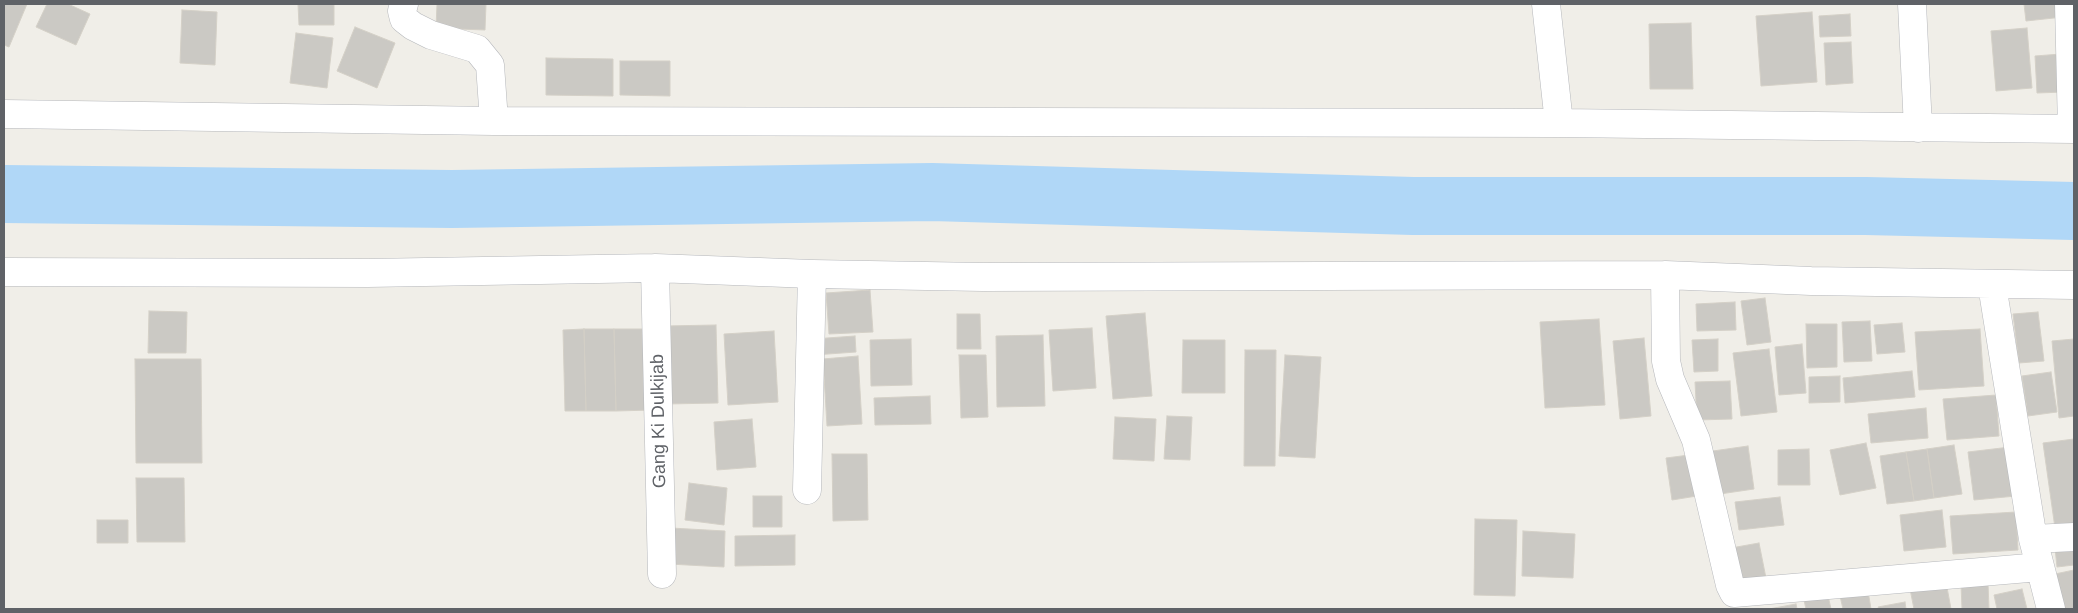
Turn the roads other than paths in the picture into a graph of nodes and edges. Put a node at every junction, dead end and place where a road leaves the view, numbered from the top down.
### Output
1 (404, 4) edge
2 (1546, 4) edge
3 (1912, 4) edge
4 (2069, 4) edge
5 (4, 114) edge
6 (494, 121) junction
7 (1559, 123) junction
8 (1918, 128) junction
9 (2073, 129) edge
10 (655, 268) junction
11 (4, 272) edge
12 (812, 274) junction
13 (1665, 275) junction
14 (1992, 285) junction
15 (2074, 285) edge
16 (807, 490) dead end
17 (2074, 537) edge
18 (2033, 538) junction
19 (2040, 567) junction
20 (662, 574) dead end
21 (2051, 609) edge

1 - 6 street
2 - 7 street
3 - 8 street
4 - 9 street
5 - 6 street
6 - 7 street
7 - 8 street
8 - 9 street
10 - 11 street
10 - 12 street
10 - 20 street, Gang Ki Dulkijab
12 - 13 street
12 - 16 street
13 - 14 street
13 - 19 street
14 - 15 street
14 - 18 street
17 - 18 street
18 - 19 street
19 - 21 street

